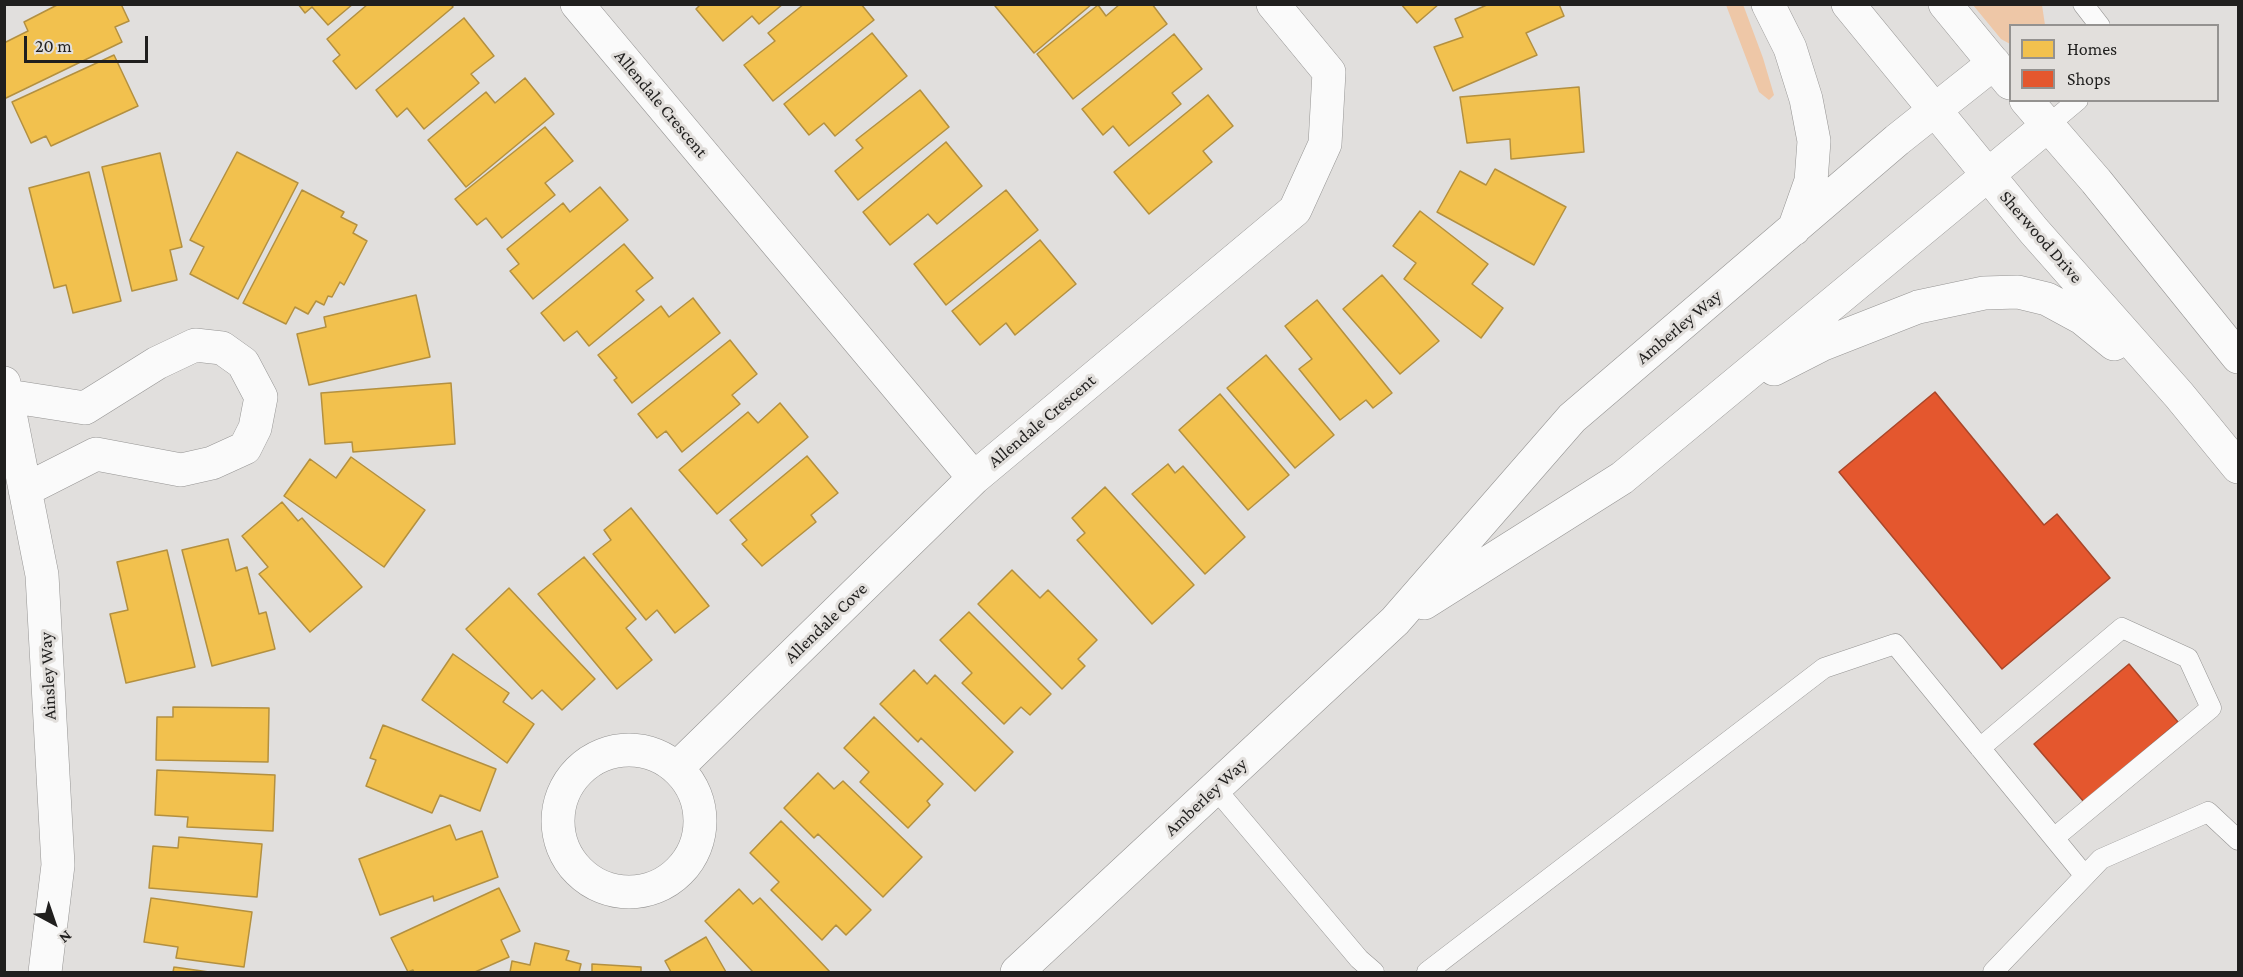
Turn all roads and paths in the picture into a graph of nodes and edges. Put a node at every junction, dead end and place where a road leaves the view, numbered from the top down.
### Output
1 (577, 4) edge
2 (1273, 4) edge
3 (1768, 4) edge
4 (1848, 4) edge
5 (1945, 4) edge
6 (2083, 4) edge
7 (2098, 24) edge
8 (2002, 73) edge
9 (2028, 102) edge
10 (2076, 102) edge
11 (1935, 111) junction
12 (2048, 126) junction
13 (1988, 175) junction
14 (1794, 229) junction
15 (2238, 357) edge
16 (6, 389) edge
17 (2179, 395) junction
18 (1719, 397) junction
19 (2238, 467) edge
20 (974, 478) junction
21 (25, 490) junction
22 (1395, 621) junction
23 (1980, 748) junction
24 (677, 768) junction
25 (1215, 788) junction
26 (2054, 838) junction
27 (2238, 840) edge
28 (2085, 876) junction
29 (45, 972) edge
30 (1017, 972) edge
31 (1374, 972) edge
32 (1427, 972) edge
33 (1993, 972) edge

1 - 20 street, Allendale Crescent
2 - 20 street, Allendale Crescent
3 - 14 street
4 - 11 street, Sherwood Drive
5 - 8 street
6 - 7 lane
8 - 11 street, Amberley Way
9 - 12 street
10 - 12 lane
11 - 13 street, Sherwood Drive
11 - 14 street, Amberley Way
12 - 13 street, Amberley Way
12 - 15 street
13 - 17 street, Sherwood Drive
13 - 18 street, Amberley Way
14 - 22 street, Amberley Way
16 - 21 street, Ainsley Way
16 - 21 street
17 - 18 street
17 - 19 street, Sherwood Drive
18 - 22 street, Amberley Way
20 - 24 street, Allendale Cove
21 - 29 street, Ainsley Way
22 - 25 street, Amberley Way
23 - 26 lane
23 - 26 lane
23 - 32 lane
24 - 24 street
25 - 30 street, Amberley Way
25 - 31 lane
26 - 28 lane
27 - 28 lane
28 - 33 lane

